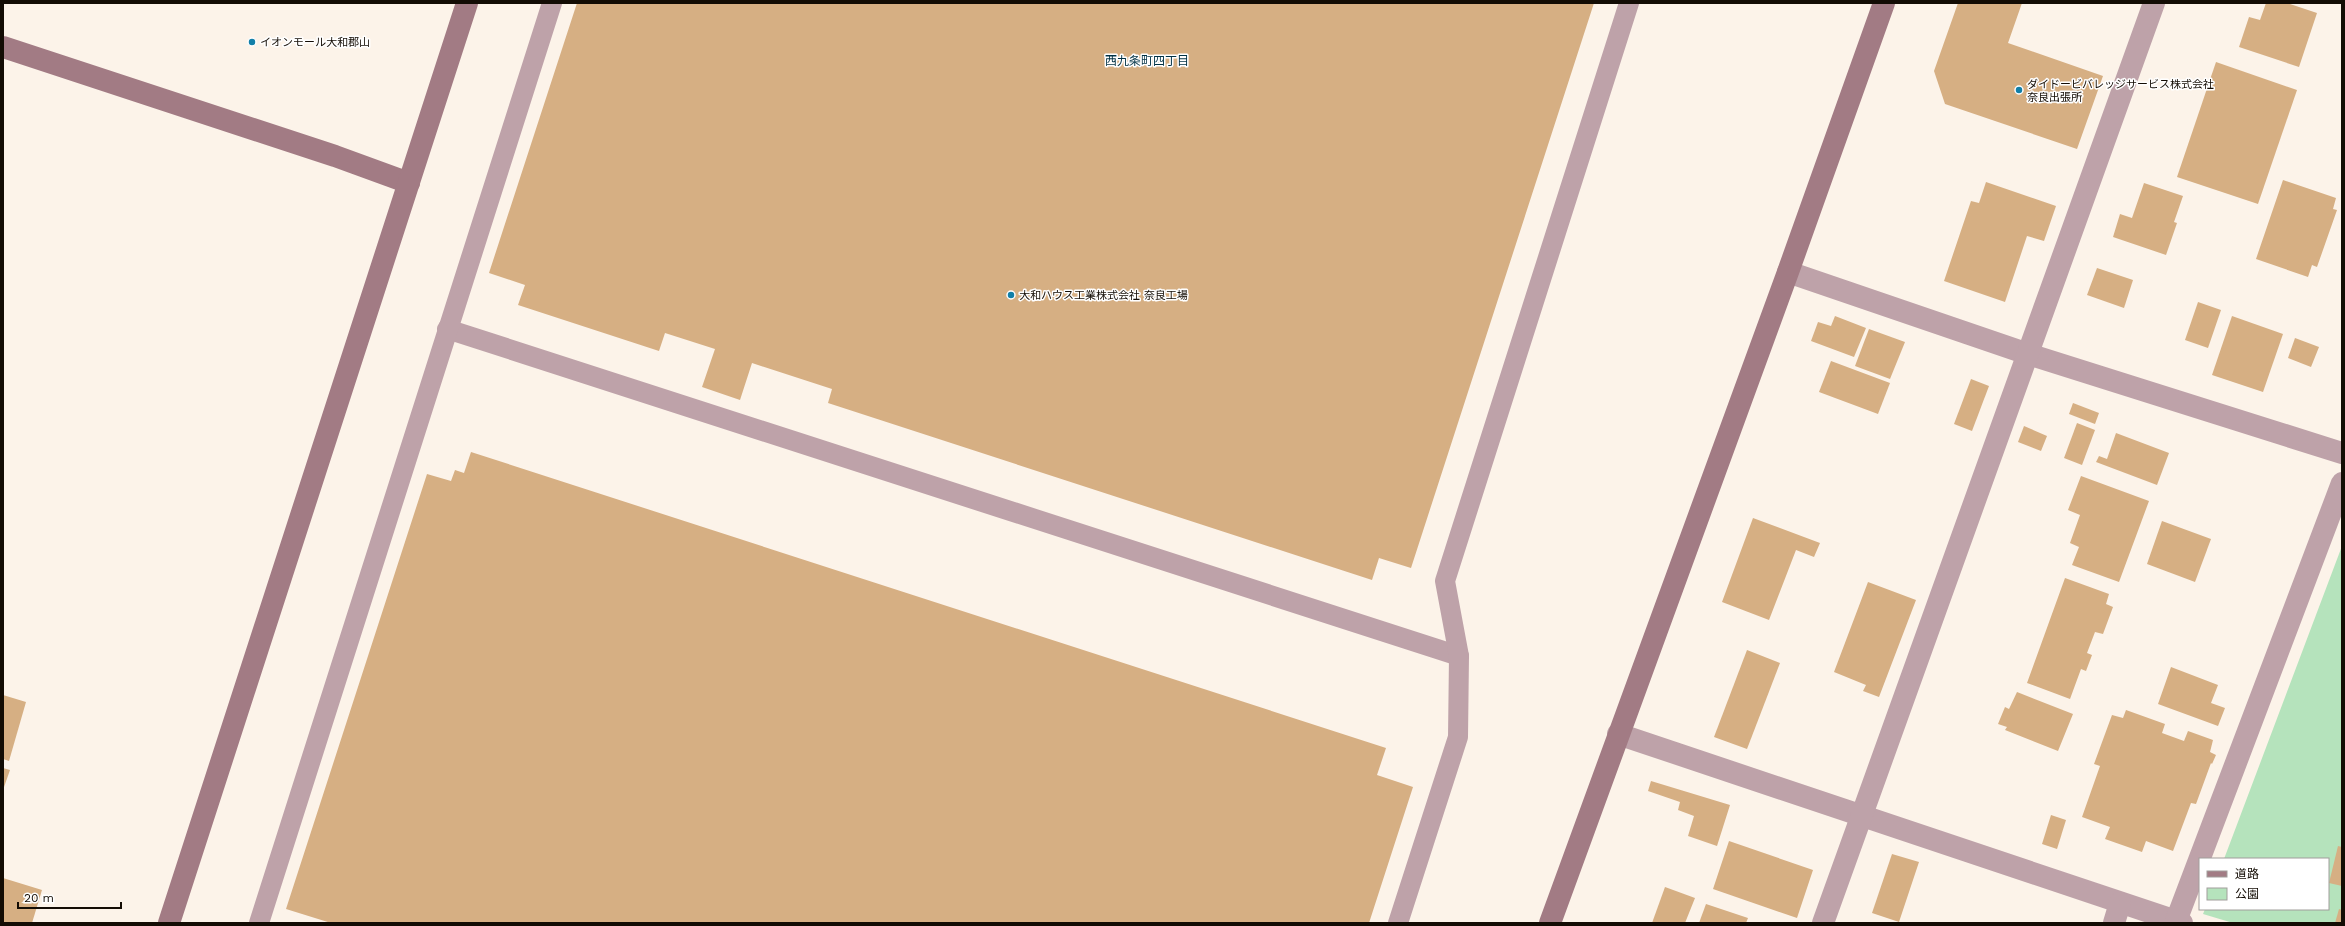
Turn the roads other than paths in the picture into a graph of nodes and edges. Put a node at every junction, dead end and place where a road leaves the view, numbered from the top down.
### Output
1 (467, 3) edge
2 (552, 3) edge
3 (1629, 3) edge
4 (1884, 3) edge
5 (2154, 3) edge
6 (3, 47) edge
7 (409, 184) junction
8 (1788, 272) junction
9 (448, 329) junction
10 (2028, 354) junction
11 (2342, 453) edge
12 (2342, 483) edge
13 (1459, 656) junction
14 (1618, 734) junction
15 (1862, 815) junction
16 (2203, 858) edge
17 (2199, 868) edge
18 (2117, 913) edge
19 (2179, 922) edge
20 (169, 923) edge
21 (259, 923) edge
22 (1398, 923) edge
23 (1550, 923) edge
24 (1823, 923) edge

1 - 7 street
2 - 9 lane
3 - 13 lane
4 - 8 street
5 - 10 street
6 - 7 street
7 - 20 street
8 - 10 street
8 - 14 street
9 - 13 lane
9 - 21 lane
10 - 11 street
10 - 15 street
12 - 16 street
13 - 22 lane
14 - 15 street
14 - 23 street
15 - 18 street
15 - 24 street
17 - 19 street
18 - 19 street

